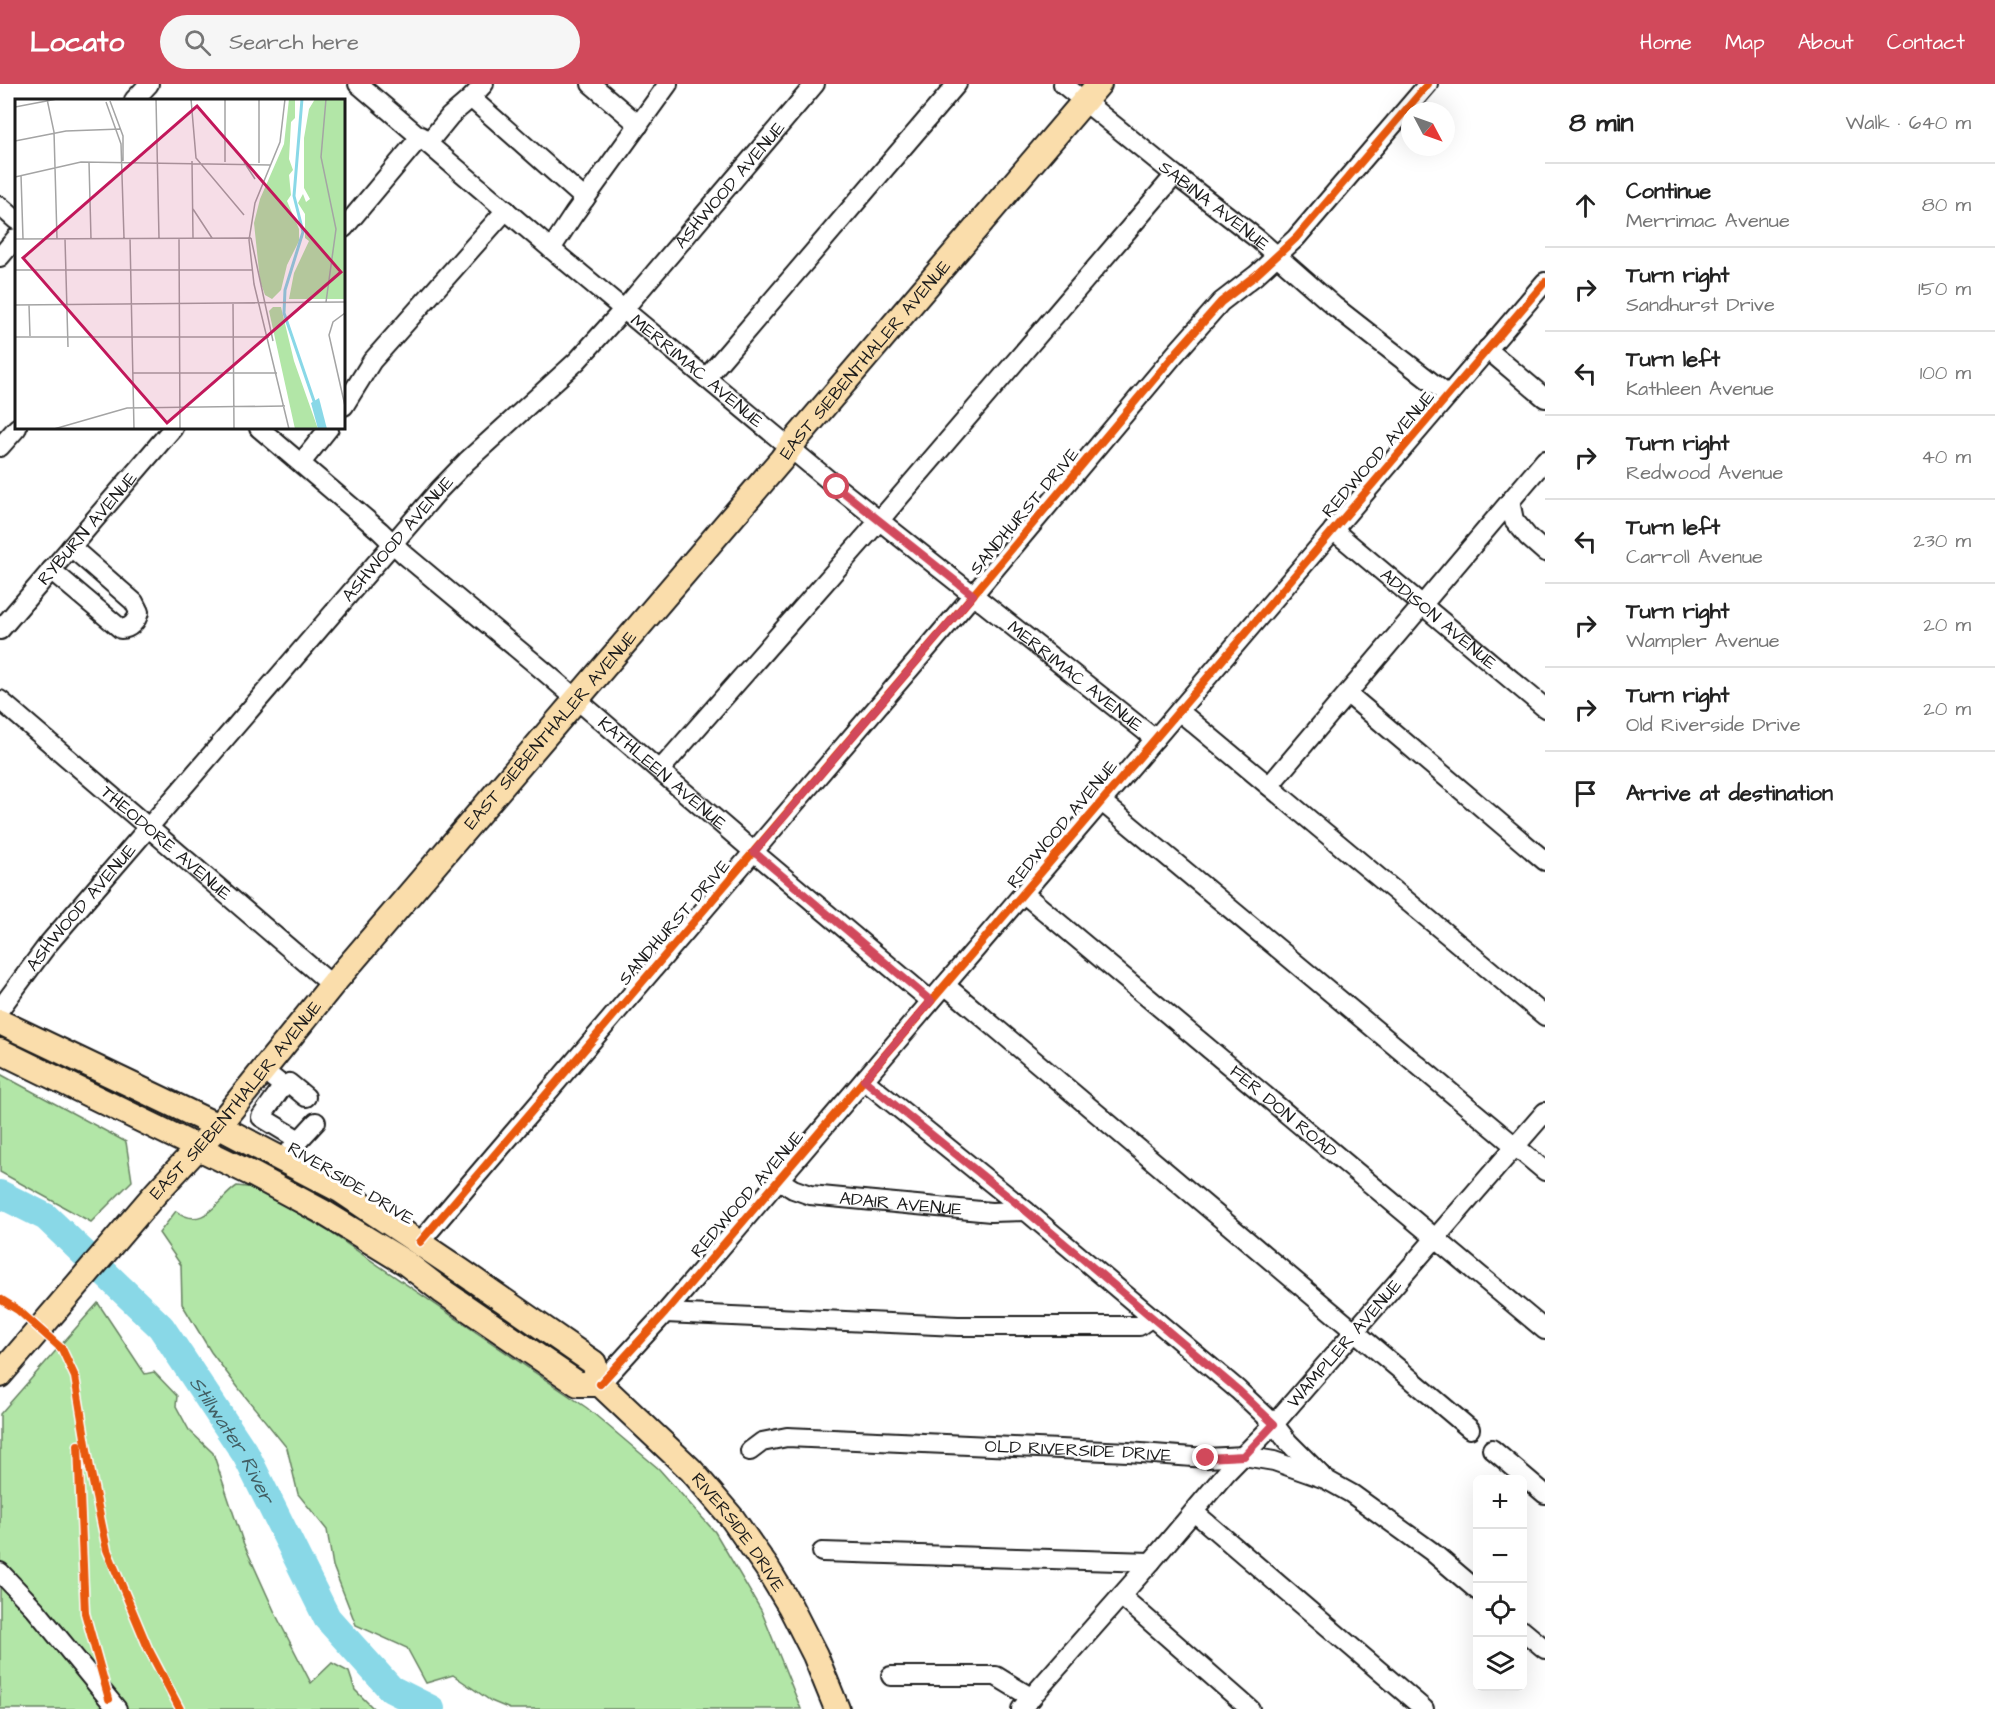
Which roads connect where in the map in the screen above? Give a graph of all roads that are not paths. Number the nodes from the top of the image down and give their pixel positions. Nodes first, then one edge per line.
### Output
1 (148, 84) edge
2 (358, 84) edge
3 (484, 84) edge
4 (591, 84) edge
5 (668, 84) edge
6 (815, 84) edge
7 (957, 84) edge
8 (1063, 84) edge
9 (1428, 84) edge
10 (1091, 92) edge
11 (471, 98) junction
12 (135, 99) edge
13 (639, 125) junction
14 (425, 140) junction
15 (1175, 175) junction
16 (585, 199) junction
17 (0, 206) edge
18 (506, 210) junction
19 (15, 219) edge
20 (345, 227) edge
21 (15, 239) edge
22 (551, 249) junction
23 (0, 257) edge
24 (1277, 257) junction
25 (1545, 282) edge
26 (624, 309) junction
27 (1487, 350) junction
28 (706, 378) junction
29 (1448, 395) junction
30 (1545, 398) edge
31 (345, 404) edge
32 (16, 429) edge
33 (172, 429) edge
34 (261, 429) edge
35 (328, 429) edge
36 (0, 447) edge
37 (790, 448) junction
38 (1545, 460) edge
39 (302, 463) junction
40 (1510, 501) junction
41 (879, 521) junction
42 (1333, 530) junction
43 (393, 543) junction
44 (71, 547) junction
45 (1545, 552) edge
46 (51, 570) junction
47 (973, 595) junction
48 (1422, 606) junction
49 (0, 630) edge
50 (1348, 694) junction
51 (576, 699) junction
52 (0, 700) edge
53 (1545, 708) edge
54 (1179, 711) junction
55 (1155, 739) junction
56 (660, 770) junction
57 (1269, 786) junction
58 (1101, 801) junction
59 (149, 827) junction
60 (754, 852) junction
61 (1545, 861) edge
62 (1023, 893) junction
63 (332, 984) junction
64 (945, 985) junction
65 (931, 1001) junction
66 (0, 1009) edge
67 (1545, 1016) edge
68 (0, 1022) edge
69 (0, 1051) edge
70 (263, 1070) junction
71 (864, 1080) junction
72 (283, 1086) junction
73 (306, 1097) dead end
74 (1545, 1112) edge
75 (316, 1122) dead end
76 (218, 1126) junction
77 (299, 1140) junction
78 (1515, 1146) junction
79 (199, 1148) junction
80 (282, 1159) junction
81 (1545, 1171) edge
82 (779, 1180) junction
83 (1026, 1211) junction
84 (1434, 1238) junction
85 (420, 1242) junction
86 (665, 1313) junction
87 (1152, 1317) junction
88 (1545, 1330) edge
89 (1354, 1331) junction
90 (0, 1375) edge
91 (600, 1384) junction
92 (1274, 1424) junction
93 (1470, 1429) dead end
94 (1492, 1449) dead end
95 (750, 1451) dead end
96 (1244, 1456) junction
97 (1325, 1479) junction
98 (1545, 1494) edge
99 (1194, 1512) junction
100 (822, 1552) dead end
101 (1151, 1562) junction
102 (0, 1572) edge
103 (1473, 1587) edge
104 (1121, 1596) junction
105 (1527, 1634) edge
106 (1545, 1649) edge
107 (891, 1676) dead end
108 (1027, 1703) edge
109 (117, 1709) edge
110 (837, 1709) edge
111 (1250, 1709) edge
112 (1424, 1709) edge

1 - 12 street
2 - 14 street, MERRIMAC AVENUE
3 - 11 street
4 - 13 street
5 - 13 street
6 - 26 street, ASHWOOD AVENUE
7 - 28 street
8 - 10 street, SABINA AVENUE
9 - 24 street, SANDHURST DRIVE
10 - 15 street, SABINA AVENUE
10 - 37 main road, EAST SIEBENTHALER AVENUE
11 - 14 street
11 - 16 street
13 - 16 street
14 - 18 street, MERRIMAC AVENUE
14 - 20 street
15 - 24 street, SABINA AVENUE
15 - 41 street
16 - 22 street
17 - 19 street
18 - 22 street, MERRIMAC AVENUE
18 - 31 street
21 - 23 street
22 - 26 street, MERRIMAC AVENUE
24 - 29 street, SABINA AVENUE
24 - 47 street, SANDHURST DRIVE
25 - 27 street, REDWOOD AVENUE
26 - 28 street, MERRIMAC AVENUE
26 - 43 street, ASHWOOD AVENUE
27 - 29 street, REDWOOD AVENUE
27 - 30 street
28 - 37 street, MERRIMAC AVENUE
29 - 42 street, REDWOOD AVENUE
32 - 36 street
33 - 44 street, RYBURN AVENUE
34 - 39 street, KATHLEEN AVENUE
35 - 39 street
37 - 41 street, MERRIMAC AVENUE
37 - 51 main road, EAST SIEBENTHALER AVENUE
38 - 40 street
39 - 43 street, KATHLEEN AVENUE
40 - 45 street
40 - 48 street
41 - 47 street, MERRIMAC AVENUE
41 - 56 street
42 - 48 street, ADDISON AVENUE
42 - 54 street, REDWOOD AVENUE
43 - 51 street, KATHLEEN AVENUE
43 - 59 street, ASHWOOD AVENUE
44 - 46 street, RYBURN AVENUE
44 - 46 street
46 - 49 street, RYBURN AVENUE
47 - 55 street, MERRIMAC AVENUE
47 - 60 street, SANDHURST DRIVE
48 - 50 street
48 - 53 street, ADDISON AVENUE
50 - 57 street
50 - 61 street
51 - 56 street, KATHLEEN AVENUE
51 - 63 main road, EAST SIEBENTHALER AVENUE
52 - 59 street, THEODORE AVENUE
54 - 55 street, REDWOOD AVENUE
54 - 57 street
55 - 58 street, REDWOOD AVENUE
56 - 60 street, KATHLEEN AVENUE
57 - 67 street
58 - 62 street, REDWOOD AVENUE
58 - 78 street
59 - 63 street, THEODORE AVENUE
59 - 66 street, ASHWOOD AVENUE
60 - 65 street, KATHLEEN AVENUE
60 - 85 street, SANDHURST DRIVE
62 - 64 street, REDWOOD AVENUE
62 - 84 street, FER DON ROAD
63 - 70 main road, EAST SIEBENTHALER AVENUE
64 - 65 street, REDWOOD AVENUE
64 - 89 street
65 - 71 street, REDWOOD AVENUE
68 - 76 main road, RIVERSIDE DRIVE
69 - 79 main road
70 - 72 street
70 - 76 main road, EAST SIEBENTHALER AVENUE
71 - 82 street, REDWOOD AVENUE
71 - 83 street
72 - 73 street
72 - 77 street
74 - 78 street, WAMPLER AVENUE
75 - 77 street
76 - 79 main road, EAST SIEBENTHALER AVENUE
76 - 80 main road, RIVERSIDE DRIVE
77 - 80 street
78 - 81 street
78 - 84 street, WAMPLER AVENUE
79 - 90 main road, EAST SIEBENTHALER AVENUE
79 - 91 main road
80 - 85 main road, RIVERSIDE DRIVE
82 - 83 street, ADAIR AVENUE
82 - 86 street, REDWOOD AVENUE
83 - 87 street
84 - 88 street, FER DON ROAD
84 - 89 street, WAMPLER AVENUE
85 - 91 main road, RIVERSIDE DRIVE
86 - 87 street
86 - 91 street, REDWOOD AVENUE
87 - 92 street
89 - 92 street, WAMPLER AVENUE
89 - 93 street
91 - 110 main road, RIVERSIDE DRIVE
92 - 96 street, WAMPLER AVENUE
92 - 97 street
94 - 98 street
95 - 96 street, OLD RIVERSIDE DRIVE
96 - 97 street, OLD RIVERSIDE DRIVE
96 - 99 street, WAMPLER AVENUE
97 - 103 street, OLD RIVERSIDE DRIVE
99 - 101 street, WAMPLER AVENUE
99 - 112 street
100 - 101 street
101 - 104 street, WAMPLER AVENUE
102 - 109 street
104 - 108 street, WAMPLER AVENUE
104 - 111 street
105 - 106 street
107 - 108 street

